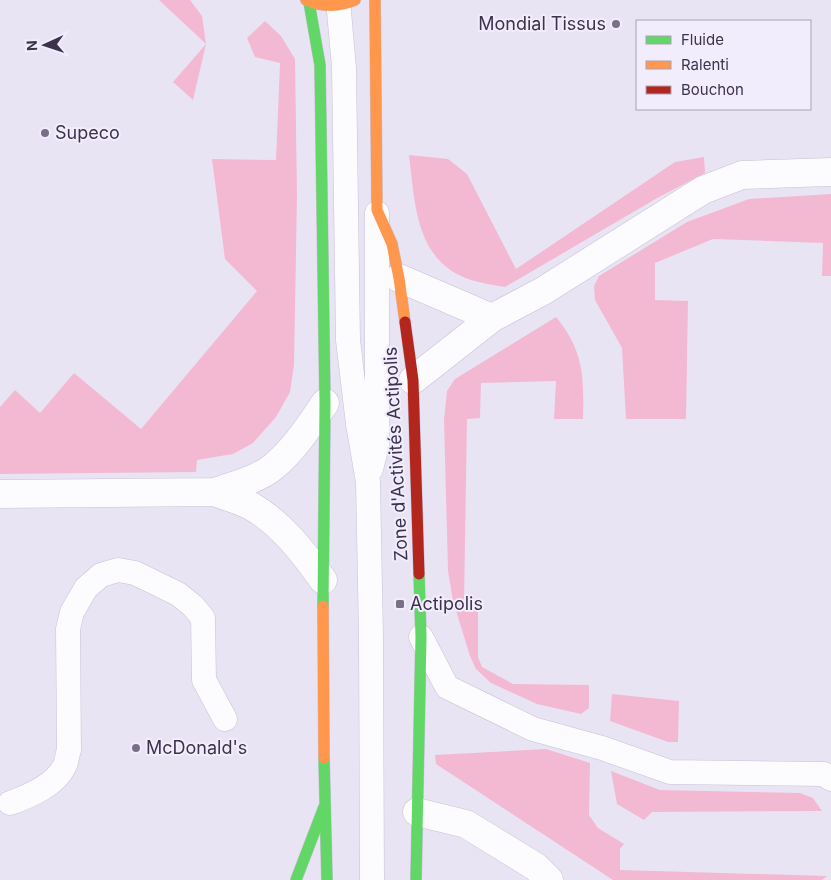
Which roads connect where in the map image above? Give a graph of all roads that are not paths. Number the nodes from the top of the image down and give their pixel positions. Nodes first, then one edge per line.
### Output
1 (375, 0) edge
2 (308, 1) edge
3 (344, 2) edge
4 (831, 172) edge
5 (378, 210) junction
6 (399, 278) junction
7 (492, 318) junction
8 (413, 380) junction
9 (325, 403) junction
10 (368, 482) junction
11 (215, 492) junction
12 (0, 494) edge
13 (323, 580) junction
14 (421, 636) junction
15 (225, 719) dead end
16 (831, 779) edge
17 (10, 803) dead end
18 (324, 807) junction
19 (417, 812) junction
20 (296, 880) edge
21 (327, 880) edge
22 (372, 880) edge
23 (416, 880) edge
24 (549, 880) edge

1 - 5 street, Zone d'Activités Actipolis
2 - 3 street
2 - 9 street
3 - 10 lane
4 - 7 street
5 - 6 street, Zone d'Activités Actipolis
5 - 10 lane
6 - 7 street
6 - 8 street, Zone d'Activités Actipolis
7 - 8 street
8 - 14 street, Zone d'Activités Actipolis
9 - 11 street
9 - 13 street
10 - 22 lane
11 - 12 street
11 - 13 street
13 - 18 street
14 - 16 lane
14 - 19 street, Zone d'Activités Actipolis
15 - 17 lane
18 - 20 street
18 - 21 street
19 - 23 street, Zone d'Activités Actipolis
19 - 24 street

